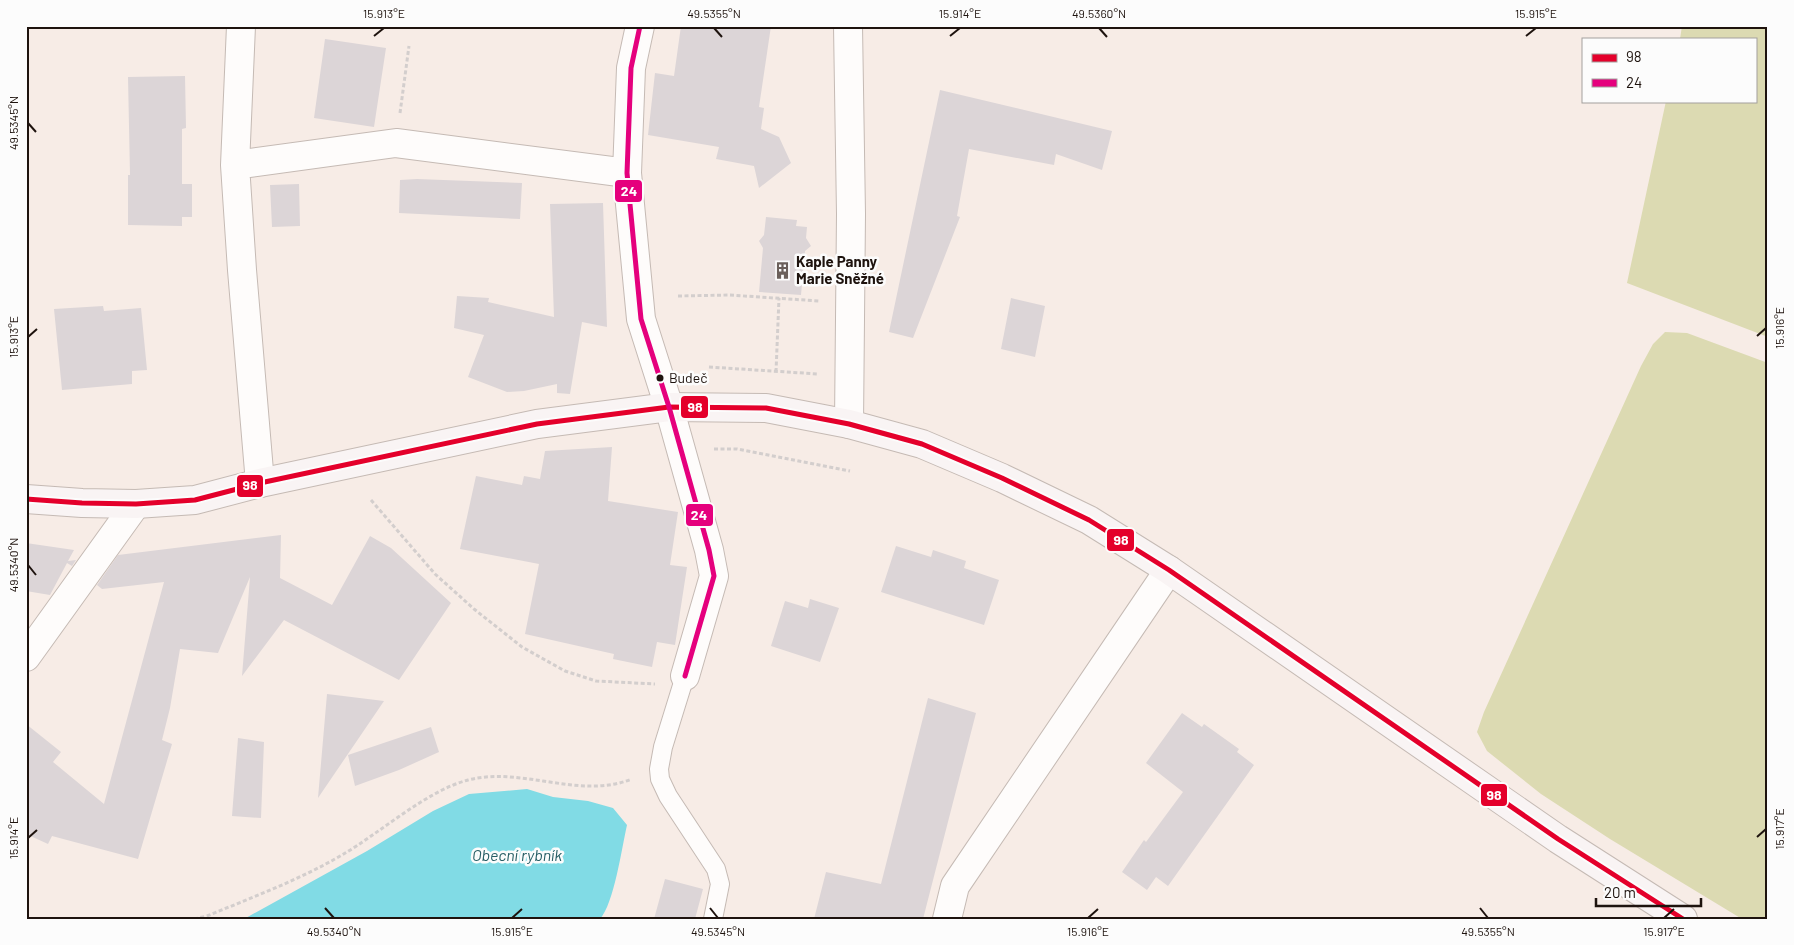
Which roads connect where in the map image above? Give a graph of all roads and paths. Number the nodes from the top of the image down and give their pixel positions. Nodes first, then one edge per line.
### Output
1 (240, 26) edge
2 (640, 26) edge
3 (848, 26) edge
4 (410, 46) dead end
5 (396, 143) junction
6 (235, 166) junction
7 (627, 173) junction
8 (678, 296) dead end
9 (779, 298) junction
10 (850, 303) junction
11 (850, 352) junction
12 (709, 367) dead end
13 (776, 372) junction
14 (669, 407) junction
15 (849, 424) junction
16 (681, 450) junction
17 (850, 471) dead end
18 (260, 483) junction
19 (26, 499) edge
20 (371, 500) dead end
21 (136, 504) junction
22 (1169, 570) junction
23 (26, 657) edge
24 (686, 676) junction
25 (659, 769) junction
26 (194, 919) edge
27 (713, 919) edge
28 (946, 919) edge
29 (1683, 919) edge

1 - 6 street
2 - 7 street
3 - 10 street
4 - 5 path
5 - 6 street
5 - 7 street
6 - 18 street
7 - 14 street
8 - 9 path
9 - 10 path
9 - 13 path
10 - 11 street
11 - 13 path
11 - 15 street
12 - 13 path
14 - 15 street
14 - 16 street
14 - 18 street
15 - 22 street
16 - 17 path
16 - 24 street
18 - 21 street
19 - 21 street
20 - 24 path
21 - 23 street
22 - 28 street
22 - 29 street
24 - 25 lane
25 - 26 path
25 - 27 lane

